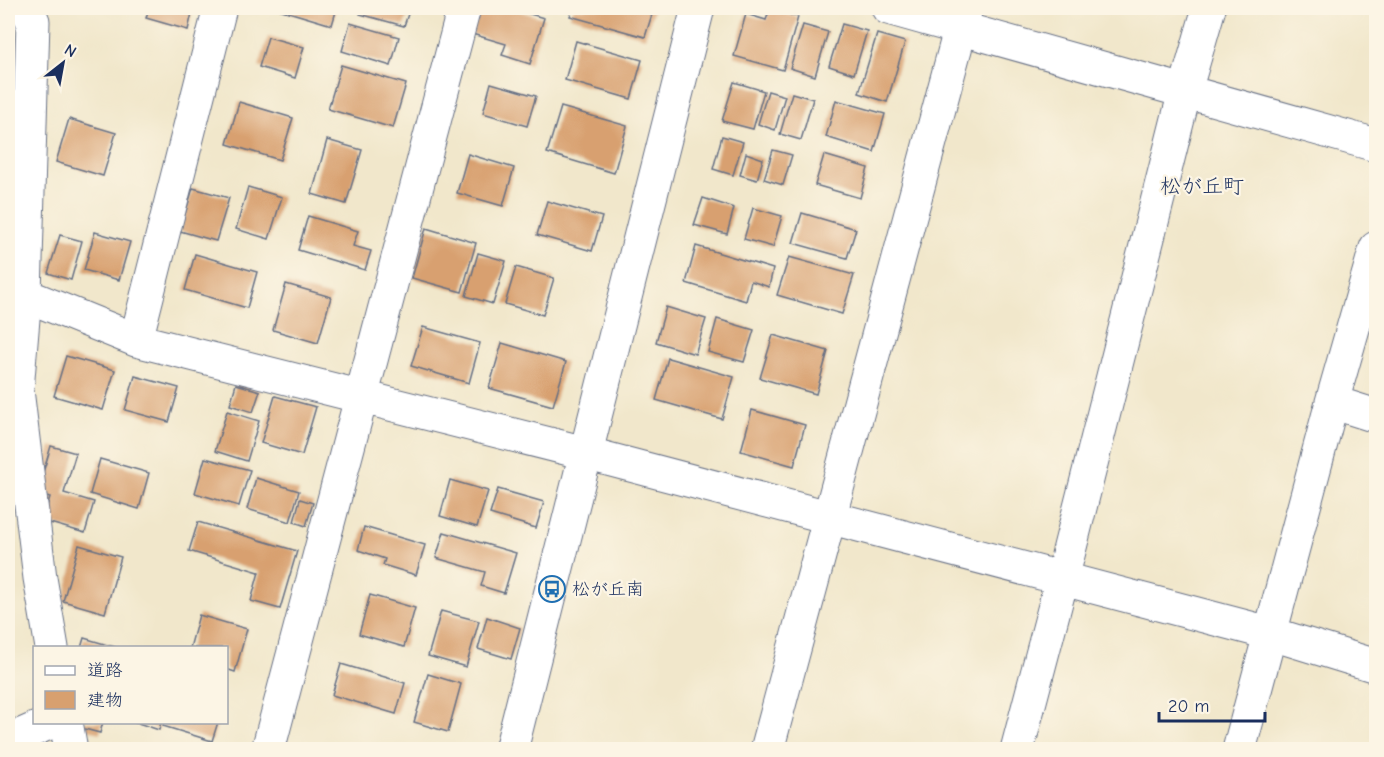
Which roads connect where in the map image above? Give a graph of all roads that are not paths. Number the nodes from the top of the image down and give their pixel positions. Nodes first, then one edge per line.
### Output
1 (26, 8) edge
2 (220, 8) edge
3 (464, 8) edge
4 (698, 8) edge
5 (888, 8) edge
6 (1209, 8) edge
7 (964, 17) edge
8 (1185, 91) junction
9 (1377, 145) edge
10 (1377, 248) edge
11 (25, 295) junction
12 (136, 340) junction
13 (12, 388) edge
14 (362, 395) junction
15 (1332, 402) junction
16 (1377, 416) edge
17 (585, 453) junction
18 (829, 518) junction
19 (1062, 579) junction
20 (1269, 633) junction
21 (52, 646) edge
22 (1377, 666) edge
23 (49, 724) edge
24 (66, 724) edge
25 (8, 741) edge
26 (71, 750) edge
27 (268, 750) edge
28 (511, 750) edge
29 (767, 750) edge
30 (1017, 750) edge
31 (1239, 750) edge

1 - 11 street
2 - 12 street
3 - 14 street
4 - 17 street
5 - 7 street
6 - 8 street
7 - 8 street
7 - 18 street
8 - 9 street
8 - 19 street
10 - 15 street
11 - 12 street
11 - 13 street
12 - 14 street
13 - 21 street
14 - 17 street
14 - 27 street
15 - 16 street
15 - 20 street
17 - 18 street
17 - 28 street
18 - 19 street
18 - 29 street
19 - 20 street
19 - 30 street
20 - 22 street
20 - 31 street
23 - 25 street
24 - 26 street

